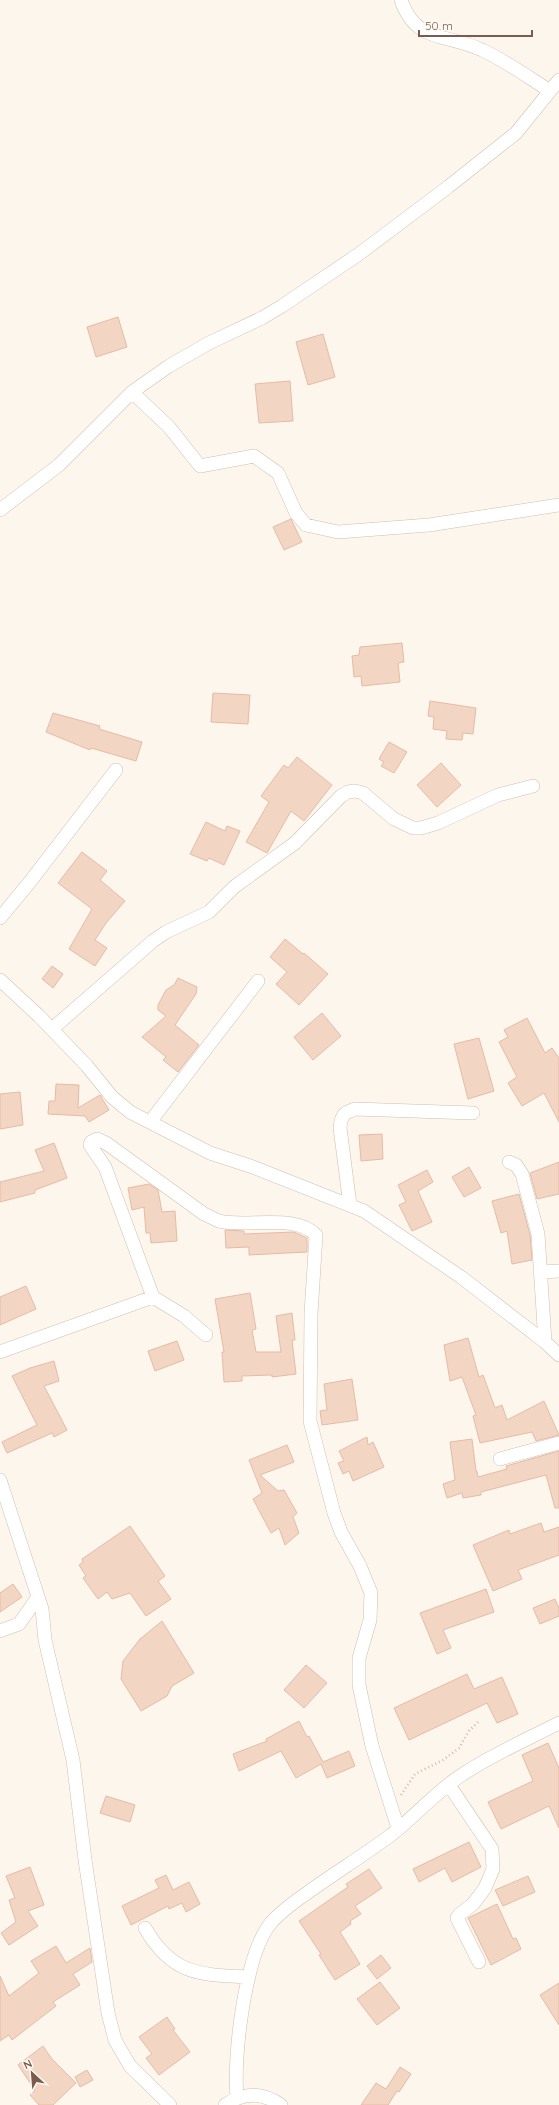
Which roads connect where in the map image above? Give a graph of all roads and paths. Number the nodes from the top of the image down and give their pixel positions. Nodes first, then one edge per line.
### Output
1 (401, 0) edge
2 (559, 80) edge
3 (550, 91) junction
4 (132, 392) junction
5 (559, 505) edge
6 (0, 510) edge
7 (116, 770) dead end
8 (533, 786) dead end
9 (0, 918) edge
10 (0, 980) edge
11 (258, 981) dead end
12 (52, 1029) junction
13 (473, 1113) dead end
14 (150, 1122) junction
15 (509, 1162) dead end
16 (350, 1205) junction
17 (559, 1271) edge
18 (541, 1272) junction
19 (153, 1297) junction
20 (206, 1335) dead end
21 (545, 1342) junction
22 (0, 1352) edge
23 (559, 1355) edge
24 (559, 1443) edge
25 (500, 1459) dead end
26 (0, 1480) edge
27 (38, 1597) junction
28 (0, 1631) edge
29 (479, 1721) dead end
30 (559, 1724) edge
31 (449, 1785) junction
32 (391, 1805) junction
33 (398, 1828) junction
34 (145, 1928) dead end
35 (479, 1962) dead end
36 (249, 1977) junction
37 (237, 2097) junction
38 (170, 2105) edge
39 (225, 2105) edge
40 (281, 2105) edge

1 - 3 street
2 - 3 street
3 - 4 street
4 - 5 street
4 - 6 street
7 - 9 street
8 - 12 street
10 - 12 street
11 - 14 street
12 - 14 street
13 - 16 street
14 - 16 street
15 - 18 street
16 - 21 street
17 - 18 street
18 - 21 street
19 - 20 street
19 - 22 street
19 - 32 street
21 - 23 street
24 - 25 street
26 - 27 street
27 - 28 street
27 - 38 street
29 - 32 path
30 - 31 street
31 - 33 street
31 - 35 street
32 - 33 street
33 - 36 street
34 - 36 street
36 - 37 street
37 - 39 street
37 - 40 street

